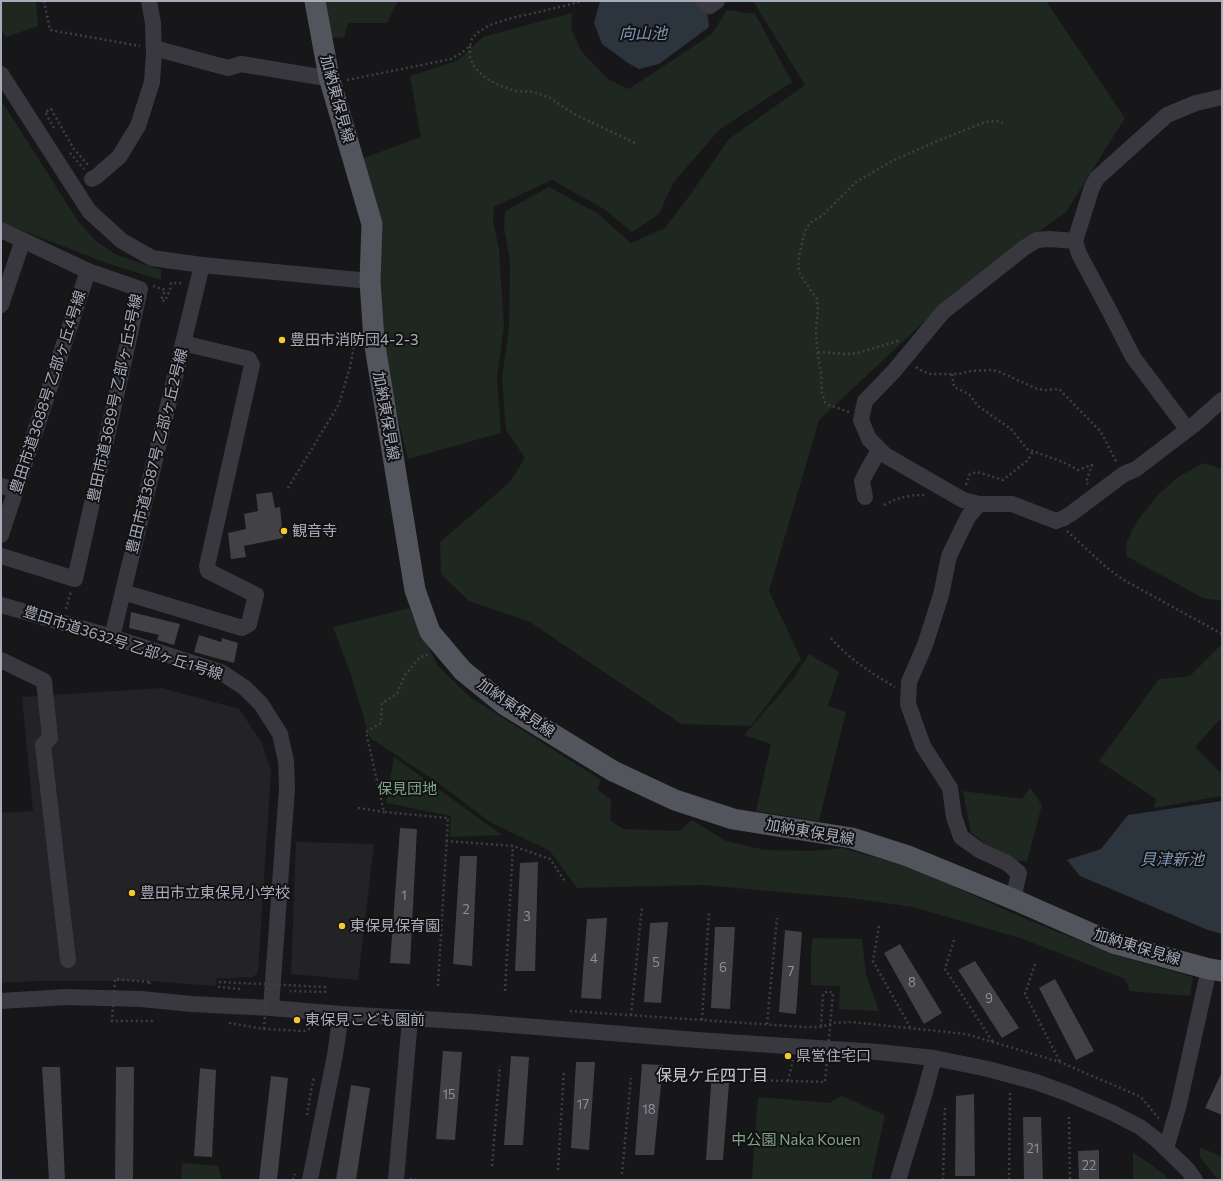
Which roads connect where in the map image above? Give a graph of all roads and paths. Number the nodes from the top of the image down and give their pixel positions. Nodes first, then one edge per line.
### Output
1 (44, 1) edge
2 (149, 1) edge
3 (315, 1) edge
4 (582, 1) edge
5 (703, 1) edge
6 (717, 1) edge
7 (470, 46) junction
8 (154, 48) junction
9 (1, 74) edge
10 (330, 79) junction
11 (1222, 97) edge
12 (1003, 123) dead end
13 (56, 131) dead end
14 (635, 143) dead end
15 (67, 149) dead end
16 (95, 178) junction
17 (1, 230) edge
18 (23, 240) junction
19 (1075, 241) junction
20 (202, 265) junction
21 (88, 271) junction
22 (370, 281) junction
23 (188, 282) dead end
24 (152, 286) dead end
25 (1, 305) edge
26 (357, 334) dead end
27 (925, 334) junction
28 (183, 343) junction
29 (818, 352) junction
30 (904, 359) junction
31 (952, 374) junction
32 (1222, 400) edge
33 (862, 413) junction
34 (1187, 429) junction
35 (879, 450) junction
36 (1033, 451) junction
37 (1124, 474) junction
38 (1, 486) edge
39 (288, 488) dead end
40 (16, 490) junction
41 (1098, 493) junction
42 (956, 496) junction
43 (865, 497) dead end
44 (979, 504) junction
45 (884, 505) dead end
46 (1056, 521) junction
47 (1, 535) edge
48 (1, 556) edge
49 (75, 579) junction
50 (123, 592) junction
51 (1, 605) edge
52 (65, 615) dead end
53 (1222, 634) edge
54 (112, 637) junction
55 (831, 638) dead end
56 (430, 655) dead end
57 (1, 660) edge
58 (908, 692) junction
59 (358, 808) dead end
60 (384, 812) junction
61 (446, 841) junction
62 (513, 846) junction
63 (566, 882) dead end
64 (1013, 899) junction
65 (642, 907) dead end
66 (710, 913) dead end
67 (777, 918) dead end
68 (879, 926) dead end
69 (954, 940) dead end
70 (68, 960) dead end
71 (1035, 964) dead end
72 (1215, 970) edge
73 (267, 984) junction
74 (150, 986) dead end
75 (438, 986) dead end
76 (240, 990) dead end
77 (290, 991) dead end
78 (505, 991) dead end
79 (1, 1000) edge
80 (271, 1008) junction
81 (341, 1014) junction
82 (632, 1015) dead end
83 (410, 1019) junction
84 (702, 1020) dead end
85 (154, 1021) dead end
86 (229, 1023) dead end
87 (767, 1024) dead end
88 (316, 1026) dead end
89 (821, 1027) dead end
90 (910, 1027) dead end
91 (264, 1029) junction
92 (993, 1042) dead end
93 (794, 1058) dead end
94 (934, 1058) junction
95 (1060, 1062) dead end
96 (500, 1066) dead end
97 (564, 1070) dead end
98 (631, 1078) dead end
99 (750, 1080) dead end
100 (788, 1081) junction
101 (1010, 1093) dead end
102 (945, 1107) dead end
103 (1069, 1117) dead end
104 (1166, 1148) junction
105 (492, 1166) dead end
106 (558, 1170) dead end
107 (622, 1174) dead end
108 (401, 1179) edge
109 (310, 1180) edge
110 (419, 1180) edge
111 (898, 1180) edge
112 (943, 1180) edge
113 (1009, 1180) edge
114 (1070, 1180) edge
115 (1195, 1180) edge

1 - 8 path
2 - 8 street
3 - 10 main road, 加納東保見線
4 - 7 path
5 - 6 street
7 - 10 path
7 - 14 path
8 - 10 street
8 - 16 street
9 - 20 street
10 - 22 main road, 加納東保見線
11 - 19 street
12 - 29 path
13 - 16 path
15 - 16 path
17 - 18 street, 豊田市道3689号 乙部ヶ丘5号線
18 - 21 street, 豊田市道3689号 乙部ヶ丘5号線
18 - 25 street
19 - 27 street
19 - 34 street
20 - 22 street
20 - 28 street, 豊田市道3687号 乙部ヶ丘2号線
21 - 40 street, 豊田市道3688号 乙部ヶ丘4号線
21 - 49 street, 豊田市道3689号 乙部ヶ丘5号線
22 - 64 main road, 加納東保見線
23 - 24 path
26 - 39 path
27 - 29 path
27 - 30 street
28 - 50 street, 豊田市道3687号 乙部ヶ丘2号線
28 - 50 street
29 - 33 path
30 - 31 path
30 - 33 street
31 - 36 path
31 - 37 path
32 - 34 street
33 - 35 street
34 - 37 street
35 - 42 street
35 - 43 street
36 - 41 path
36 - 42 path
37 - 41 street
38 - 40 street
40 - 47 street, 豊田市道3688号 乙部ヶ丘4号線
41 - 46 street
42 - 44 street
42 - 45 path
44 - 46 street
44 - 58 street
46 - 53 path
48 - 49 street
49 - 52 path
50 - 54 street, 豊田市道3687号 乙部ヶ丘2号線
51 - 54 street, 豊田市道3632号 乙部ヶ丘1号線
54 - 80 street, 豊田市道3632号 乙部ヶ丘1号線
55 - 58 path
56 - 60 path
57 - 70 street
58 - 64 street
59 - 60 path
60 - 61 path
61 - 62 path
61 - 75 path
62 - 63 path
62 - 78 path
64 - 72 main road, 加納東保見線
65 - 82 path
66 - 84 path
67 - 87 path
68 - 90 path
69 - 92 path
71 - 95 path
72 - 104 street
73 - 76 path, bridge
73 - 77 path, bridge
73 - 91 path, bridge
74 - 85 path, bridge
79 - 80 street
80 - 81 street
81 - 83 street
81 - 109 street
83 - 94 street
83 - 108 street
86 - 91 path
88 - 91 path
89 - 100 path, bridge
93 - 100 path
94 - 104 street
94 - 111 street
96 - 105 path
97 - 106 path
98 - 107 path
99 - 100 path, bridge
101 - 113 path
102 - 112 path
103 - 114 path
104 - 115 street
108 - 110 path

